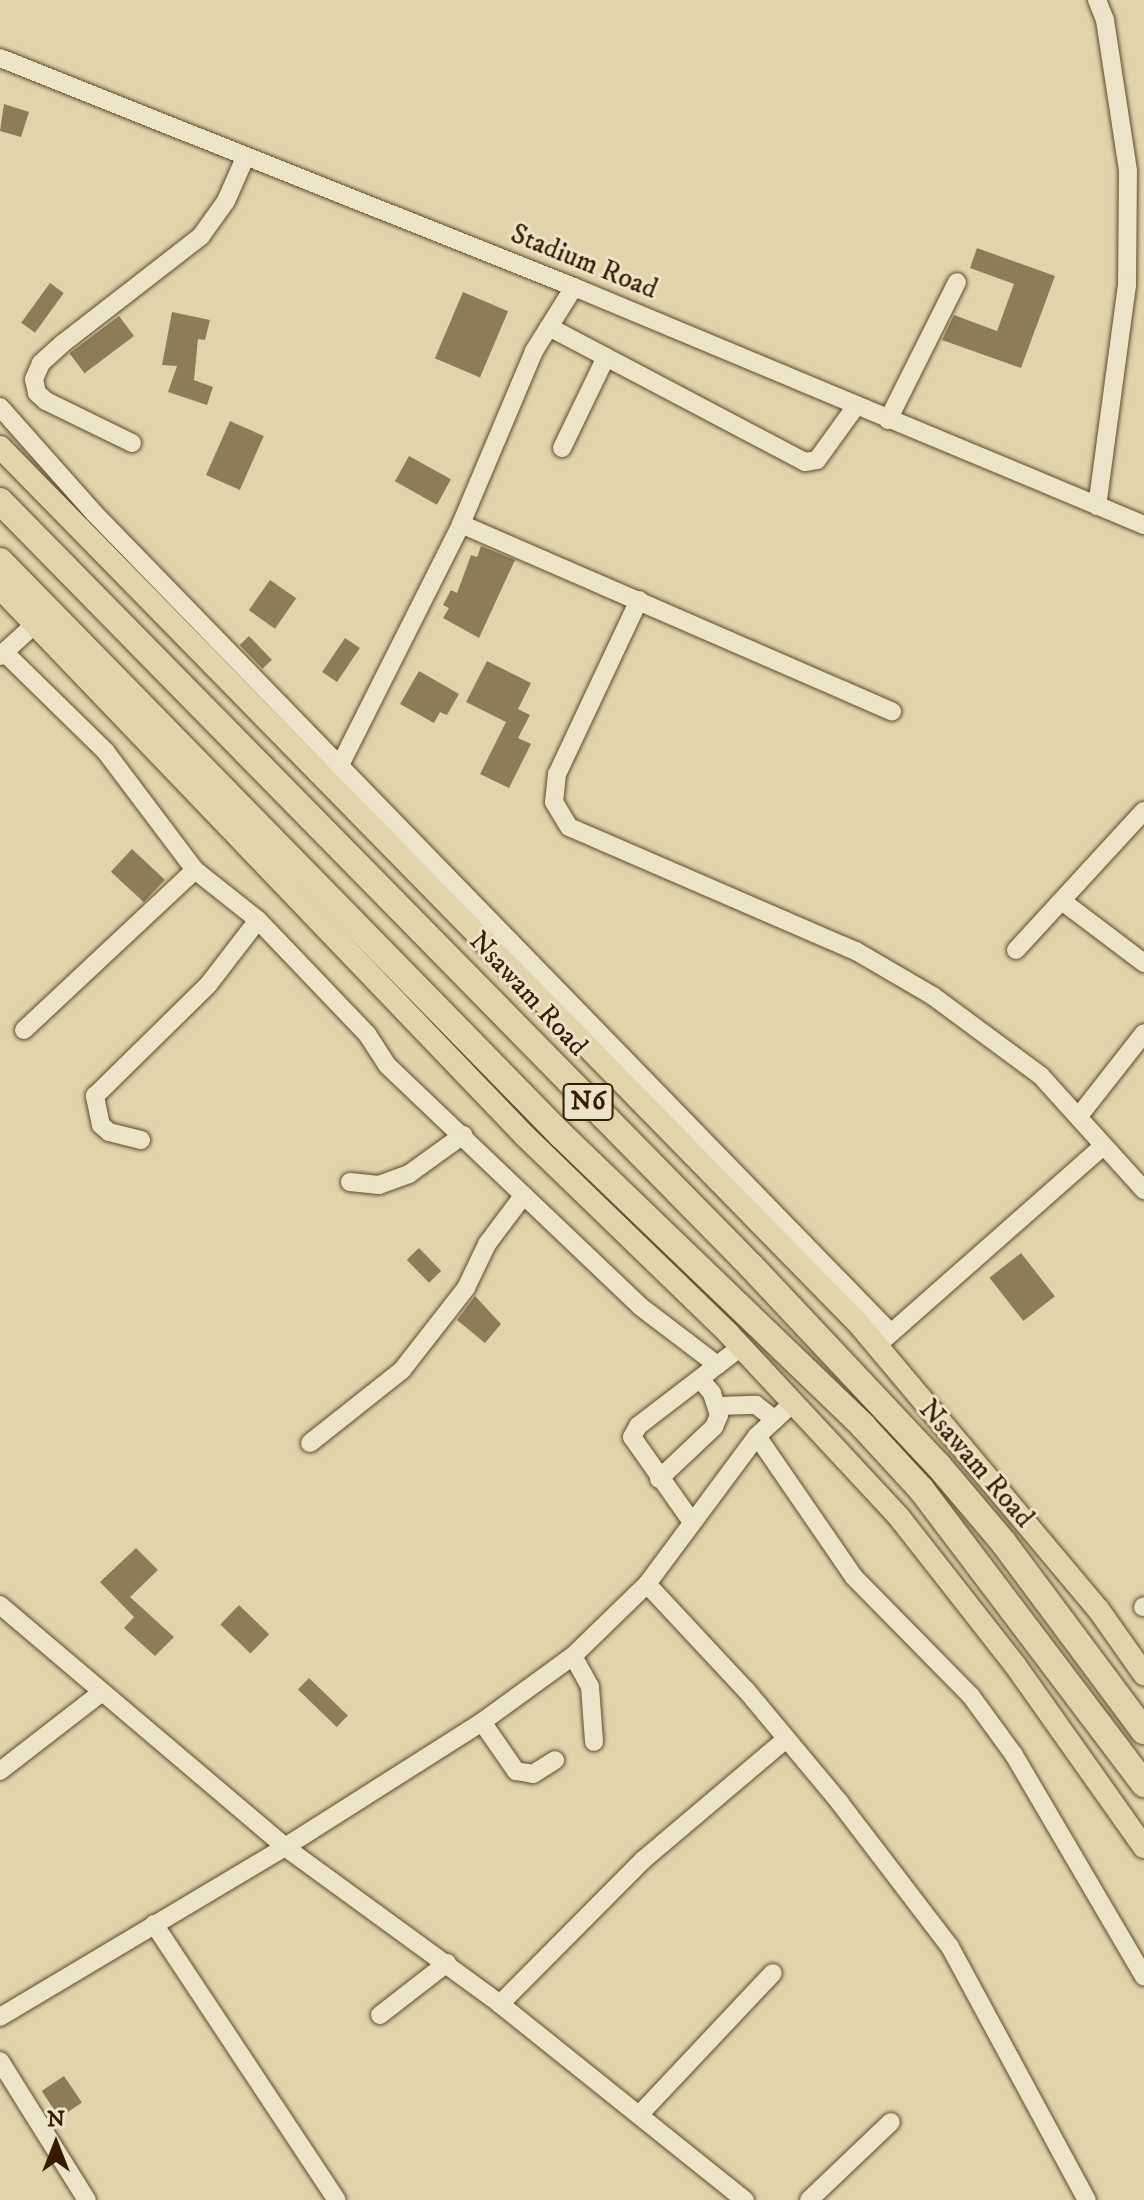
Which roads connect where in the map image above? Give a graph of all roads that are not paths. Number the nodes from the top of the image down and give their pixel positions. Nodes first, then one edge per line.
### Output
1 (1097, 0) edge
2 (1113, 0) edge
3 (1105, 20) junction
4 (0, 58) edge
5 (245, 158) junction
6 (957, 282) dead end
7 (574, 287) junction
8 (549, 327) junction
9 (606, 357) junction
10 (856, 406) junction
11 (0, 407) edge
12 (888, 420) junction
13 (132, 443) dead end
14 (0, 447) edge
15 (562, 448) dead end
16 (0, 501) edge
17 (1097, 506) junction
18 (461, 524) junction
19 (1144, 525) edge
20 (0, 561) edge
21 (1, 592) edge
22 (639, 600) junction
23 (35, 624) junction
24 (2, 654) edge
25 (892, 711) dead end
26 (340, 766) junction
27 (329, 786) junction
28 (1144, 811) edge
29 (195, 870) junction
30 (1062, 901) junction
31 (258, 920) junction
32 (1016, 950) dead end
33 (1144, 963) edge
34 (24, 1030) dead end
35 (1144, 1033) edge
36 (1079, 1116) junction
37 (463, 1135) junction
38 (141, 1140) dead end
39 (1102, 1147) junction
40 (350, 1182) dead end
41 (1144, 1190) edge
42 (523, 1196) junction
43 (884, 1339) junction
44 (741, 1347) junction
45 (717, 1365) junction
46 (700, 1379) junction
47 (793, 1403) junction
48 (719, 1406) junction
49 (775, 1420) junction
50 (757, 1436) junction
51 (310, 1443) dead end
52 (659, 1479) junction
53 (692, 1522) junction
54 (647, 1584) junction
55 (0, 1605) edge
56 (573, 1656) junction
57 (1144, 1674) edge
58 (101, 1693) junction
59 (482, 1722) junction
60 (1144, 1731) edge
61 (786, 1739) junction
62 (594, 1742) dead end
63 (555, 1760) dead end
64 (0, 1771) edge
65 (1144, 1784) edge
66 (285, 1847) junction
67 (1144, 1847) edge
68 (154, 1924) junction
69 (447, 1963) junction
70 (773, 1973) dead end
71 (1144, 1977) edge
72 (500, 2004) junction
73 (380, 2015) dead end
74 (0, 2017) edge
75 (0, 2061) edge
76 (639, 2115) junction
77 (891, 2122) dead end
78 (1084, 2198) edge
79 (87, 2200) edge
80 (337, 2200) edge
81 (745, 2200) edge
82 (809, 2200) edge

1 - 3 street
2 - 3 street
3 - 17 street
4 - 5 street, Stadium Road
5 - 7 street, Stadium Road
5 - 13 street
6 - 12 street
7 - 8 street
7 - 10 street, Stadium Road
8 - 9 street
8 - 18 street
9 - 10 street
9 - 15 street
10 - 12 street, Stadium Road
11 - 26 street
12 - 17 street, Stadium Road
14 - 27 main road
16 - 60 highway, Nsawam Road / N6
17 - 19 street, Stadium Road
18 - 22 street
18 - 26 street
20 - 65 highway, Nsawam Road / N6
21 - 23 main road
22 - 25 street
22 - 36 street
23 - 24 street
23 - 44 main road
24 - 29 street
26 - 27 street
26 - 43 street
27 - 43 main road
28 - 30 street
29 - 31 street
29 - 34 street
30 - 32 street
30 - 33 street
31 - 37 street
31 - 38 street
35 - 36 street
36 - 39 street
37 - 40 street
37 - 42 street
39 - 41 street
39 - 43 street
42 - 45 street
42 - 51 street
43 - 57 main road
44 - 45 street
44 - 47 main road
45 - 46 street
46 - 48 street
46 - 52 street
47 - 49 street
47 - 67 main road
48 - 49 street
48 - 52 street
49 - 50 street
50 - 53 street
50 - 71 street
52 - 53 street
53 - 54 street
54 - 56 street
54 - 61 street
55 - 58 street
56 - 59 street
56 - 62 street
58 - 64 street
58 - 66 street
59 - 63 street
59 - 66 street
61 - 72 street
61 - 78 street
66 - 68 street
66 - 69 street
68 - 74 street
68 - 80 street
69 - 72 street
69 - 73 street
70 - 76 street
72 - 76 street
75 - 79 street
76 - 81 street
77 - 82 street

